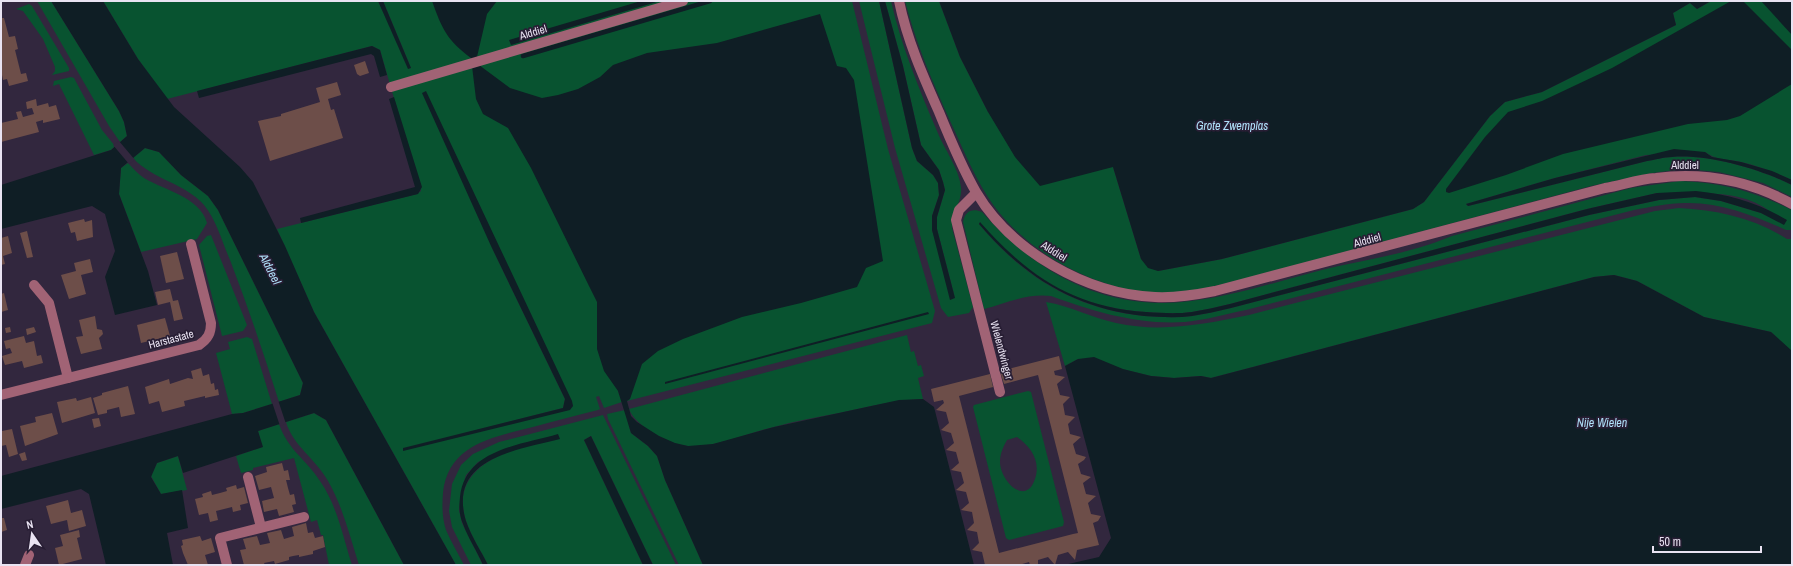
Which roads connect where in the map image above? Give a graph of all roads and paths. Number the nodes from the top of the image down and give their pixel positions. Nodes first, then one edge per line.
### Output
1 (683, 1) edge
2 (898, 1) edge
3 (391, 87) dead end
4 (976, 193) junction
5 (1792, 204) edge
6 (191, 244) dead end
7 (34, 285) dead end
8 (68, 378) junction
9 (1000, 392) dead end
10 (1, 395) edge
11 (248, 477) dead end
12 (304, 517) dead end
13 (261, 528) junction
14 (29, 555) dead end
15 (25, 565) edge
16 (227, 565) edge

1 - 3 street, Alddiel
2 - 4 street, Alddiel
4 - 5 street, Alddiel
4 - 9 street, Wielendwinger
6 - 8 street, Harstastate
7 - 8 street
8 - 10 street, Harstastate
11 - 13 street
12 - 13 street
13 - 16 street
14 - 15 street

